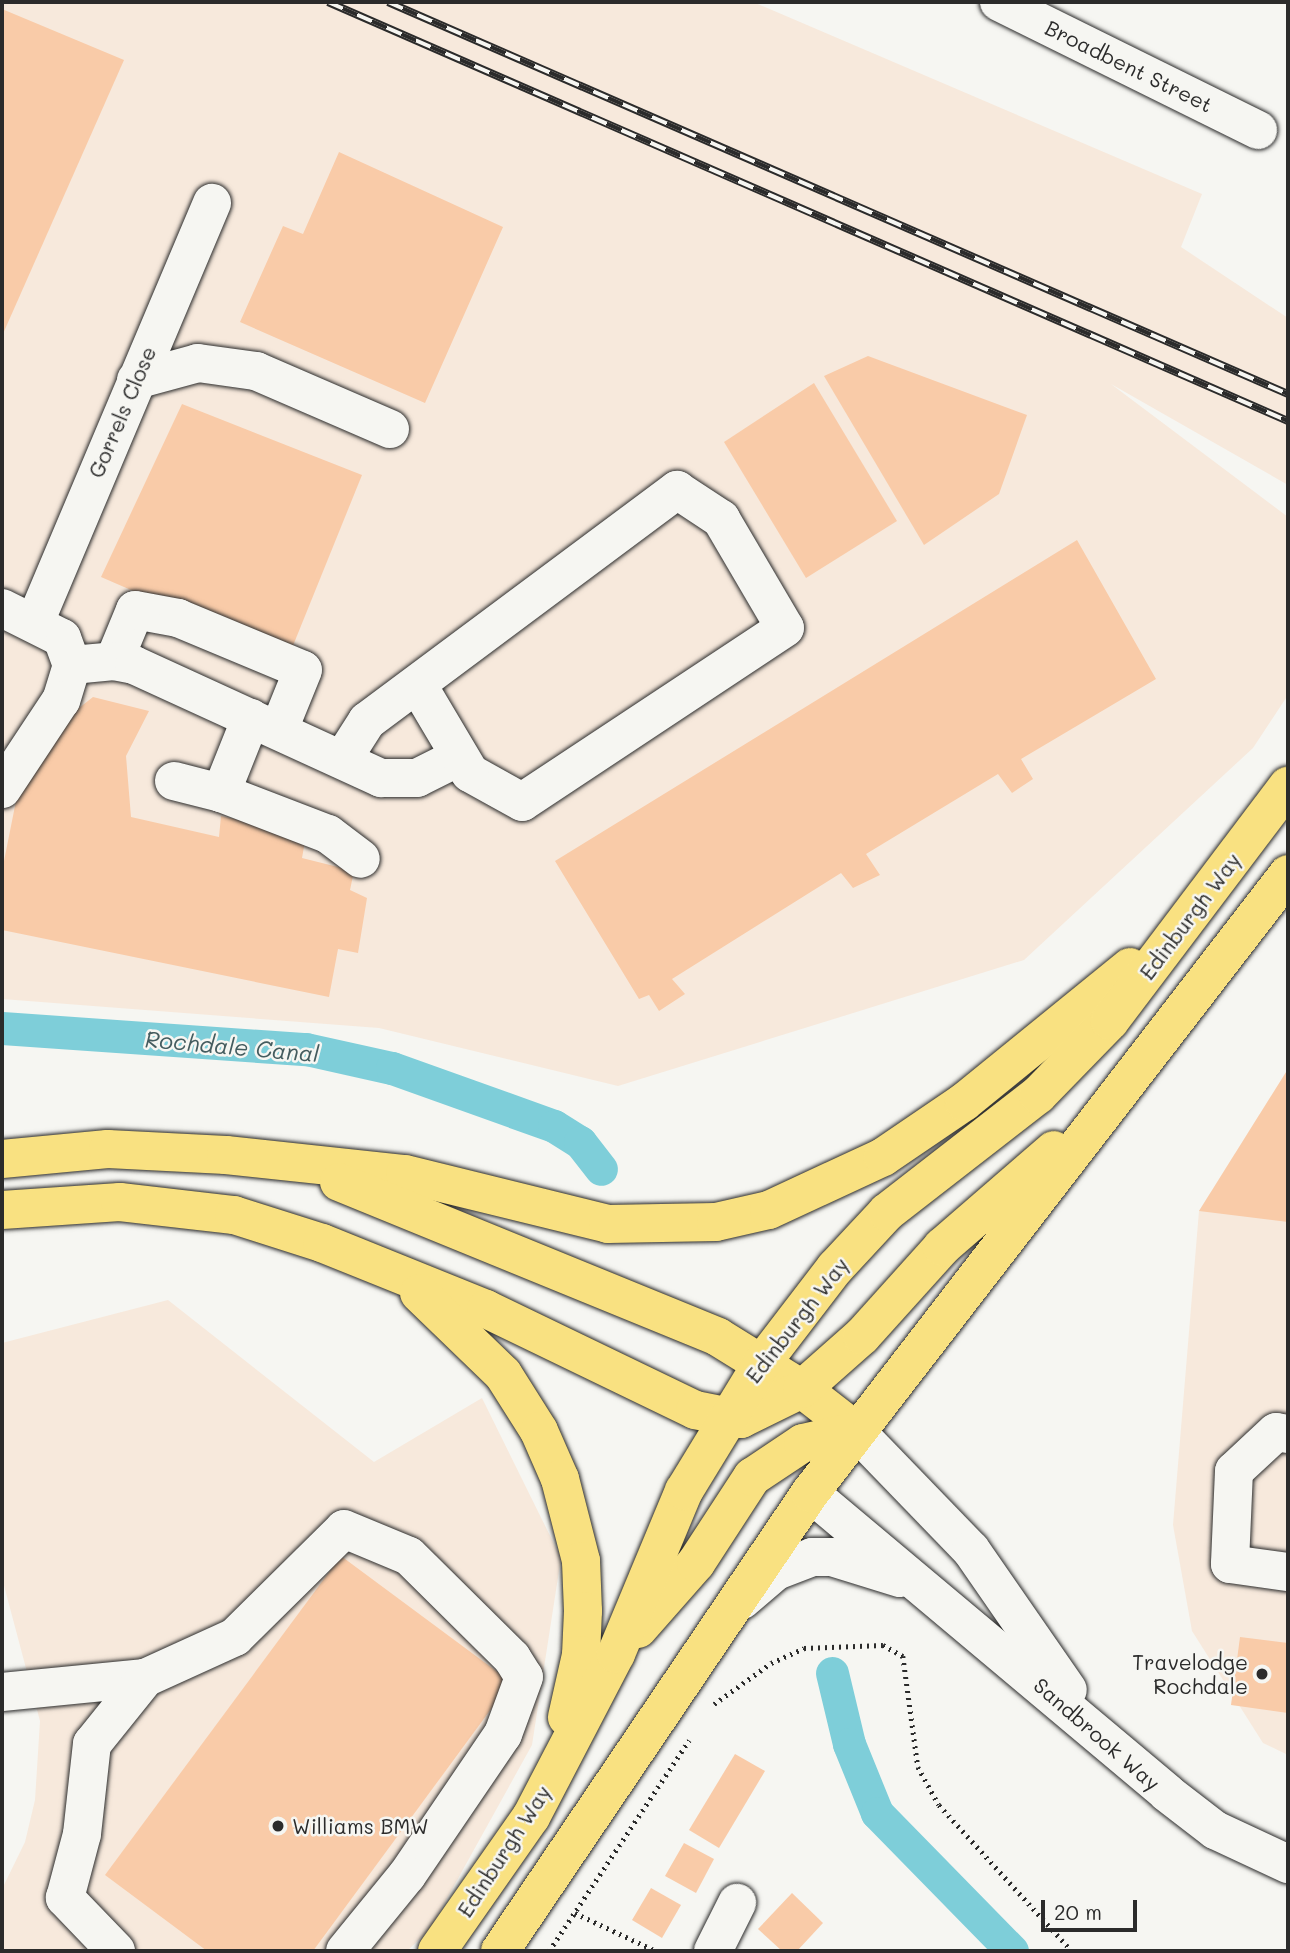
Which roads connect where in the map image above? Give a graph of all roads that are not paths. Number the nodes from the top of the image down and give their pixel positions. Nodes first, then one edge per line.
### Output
1 (999, 2) edge
2 (1258, 130) dead end
3 (212, 203) dead end
4 (135, 380) junction
5 (390, 429) dead end
6 (18, 615) edge
7 (114, 661) junction
8 (72, 665) junction
9 (419, 687) junction
10 (265, 724) junction
11 (344, 757) junction
12 (458, 757) junction
13 (174, 781) dead end
14 (1288, 786) edge
15 (2, 789) edge
16 (220, 793) junction
17 (361, 859) dead end
18 (1288, 874) edge
19 (1198, 908) junction
20 (1120, 1092) junction
21 (8, 1158) edge
22 (285, 1162) junction
23 (12, 1209) edge
24 (396, 1274) junction
25 (762, 1363) junction
26 (802, 1389) junction
27 (723, 1418) junction
28 (856, 1431) junction
29 (1288, 1434) edge
30 (772, 1461) junction
31 (810, 1493) junction
32 (1288, 1572) edge
33 (919, 1584) junction
34 (729, 1610) junction
35 (616, 1654) junction
36 (145, 1678) junction
37 (2, 1692) edge
38 (1093, 1727) junction
39 (531, 1817) junction
40 (1288, 1864) edge
41 (737, 1903) dead end
42 (116, 1951) edge
43 (345, 1951) edge
44 (438, 1951) edge
45 (500, 1951) edge
46 (713, 1951) edge

1 - 2 street, Broadbent Street
3 - 4 street, Gorrels Close
4 - 5 street
4 - 6 street, Gorrels Close
6 - 8 street
7 - 8 street
7 - 10 street
7 - 10 street
8 - 15 street
9 - 11 street
9 - 12 street
9 - 12 street
10 - 11 street
10 - 16 street
11 - 12 street
13 - 16 street
14 - 19 highway, Edinburgh Way
16 - 17 street
18 - 20 highway
19 - 22 highway
19 - 25 highway, Edinburgh Way
20 - 26 highway
20 - 28 highway
21 - 22 highway
22 - 25 highway
23 - 24 highway
24 - 27 highway
24 - 39 highway
25 - 26 highway
25 - 27 highway, Edinburgh Way
26 - 27 highway
26 - 28 highway
27 - 30 highway
27 - 35 highway, Edinburgh Way
28 - 30 highway
28 - 31 highway
28 - 38 street
29 - 32 street
30 - 31 highway
30 - 35 highway
31 - 33 street, Sandbrook Way
31 - 34 highway
33 - 34 street, Sandbrook Way
33 - 38 street, Sandbrook Way
34 - 45 highway
35 - 39 highway, Edinburgh Way
36 - 37 street
36 - 42 street
36 - 43 street
38 - 40 street, Sandbrook Way
39 - 44 highway, Edinburgh Way
41 - 46 street

